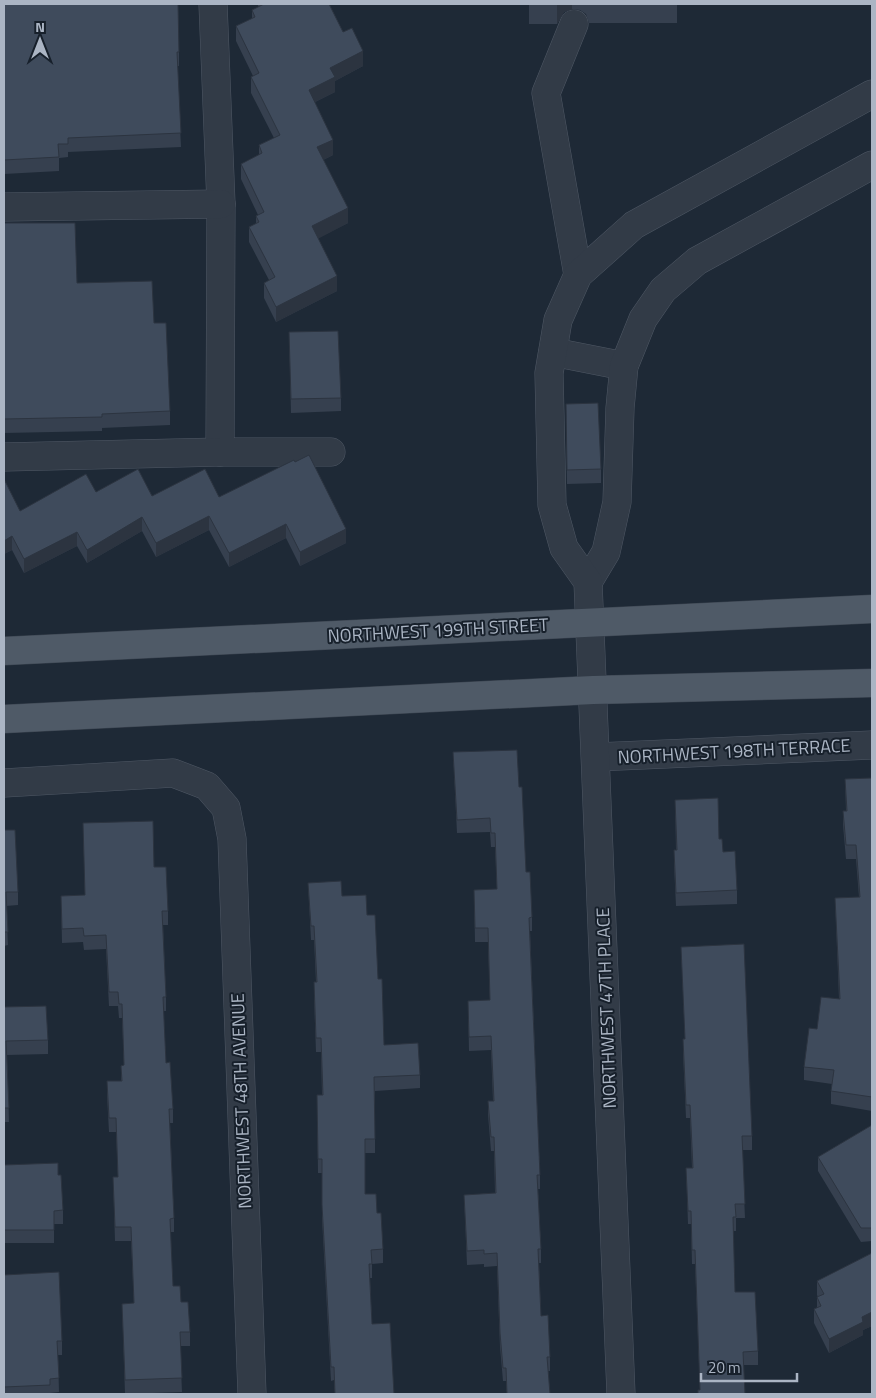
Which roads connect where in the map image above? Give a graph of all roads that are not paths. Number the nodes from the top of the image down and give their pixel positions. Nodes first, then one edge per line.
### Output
1 (213, 4) edge
2 (574, 24) dead end
3 (872, 94) edge
4 (872, 165) edge
5 (221, 204) junction
6 (4, 207) edge
7 (578, 275) junction
8 (553, 352) junction
9 (624, 366) junction
10 (220, 452) junction
11 (331, 452) dead end
12 (4, 457) edge
13 (588, 582) junction
14 (872, 609) edge
15 (590, 622) junction
16 (4, 651) edge
17 (872, 683) edge
18 (593, 690) junction
19 (4, 719) edge
20 (872, 745) edge
21 (596, 757) junction
22 (4, 783) edge
23 (252, 1394) edge
24 (621, 1394) edge

1 - 5 street
2 - 7 street
3 - 7 street
4 - 9 street
5 - 6 street
5 - 10 street
7 - 8 street
8 - 9 street
8 - 13 street
9 - 13 street
10 - 11 street
10 - 12 street
13 - 15 street, NORTHWEST 47TH PLACE
14 - 15 main road, NORTHWEST 199TH STREET
15 - 16 main road, NORTHWEST 199TH STREET
15 - 18 street, NORTHWEST 47TH PLACE
17 - 18 main road
18 - 19 main road
18 - 21 street, NORTHWEST 47TH PLACE
20 - 21 street, NORTHWEST 198TH TERRACE
21 - 24 street, NORTHWEST 47TH PLACE
22 - 23 street, NORTHWEST 48TH AVENUE

